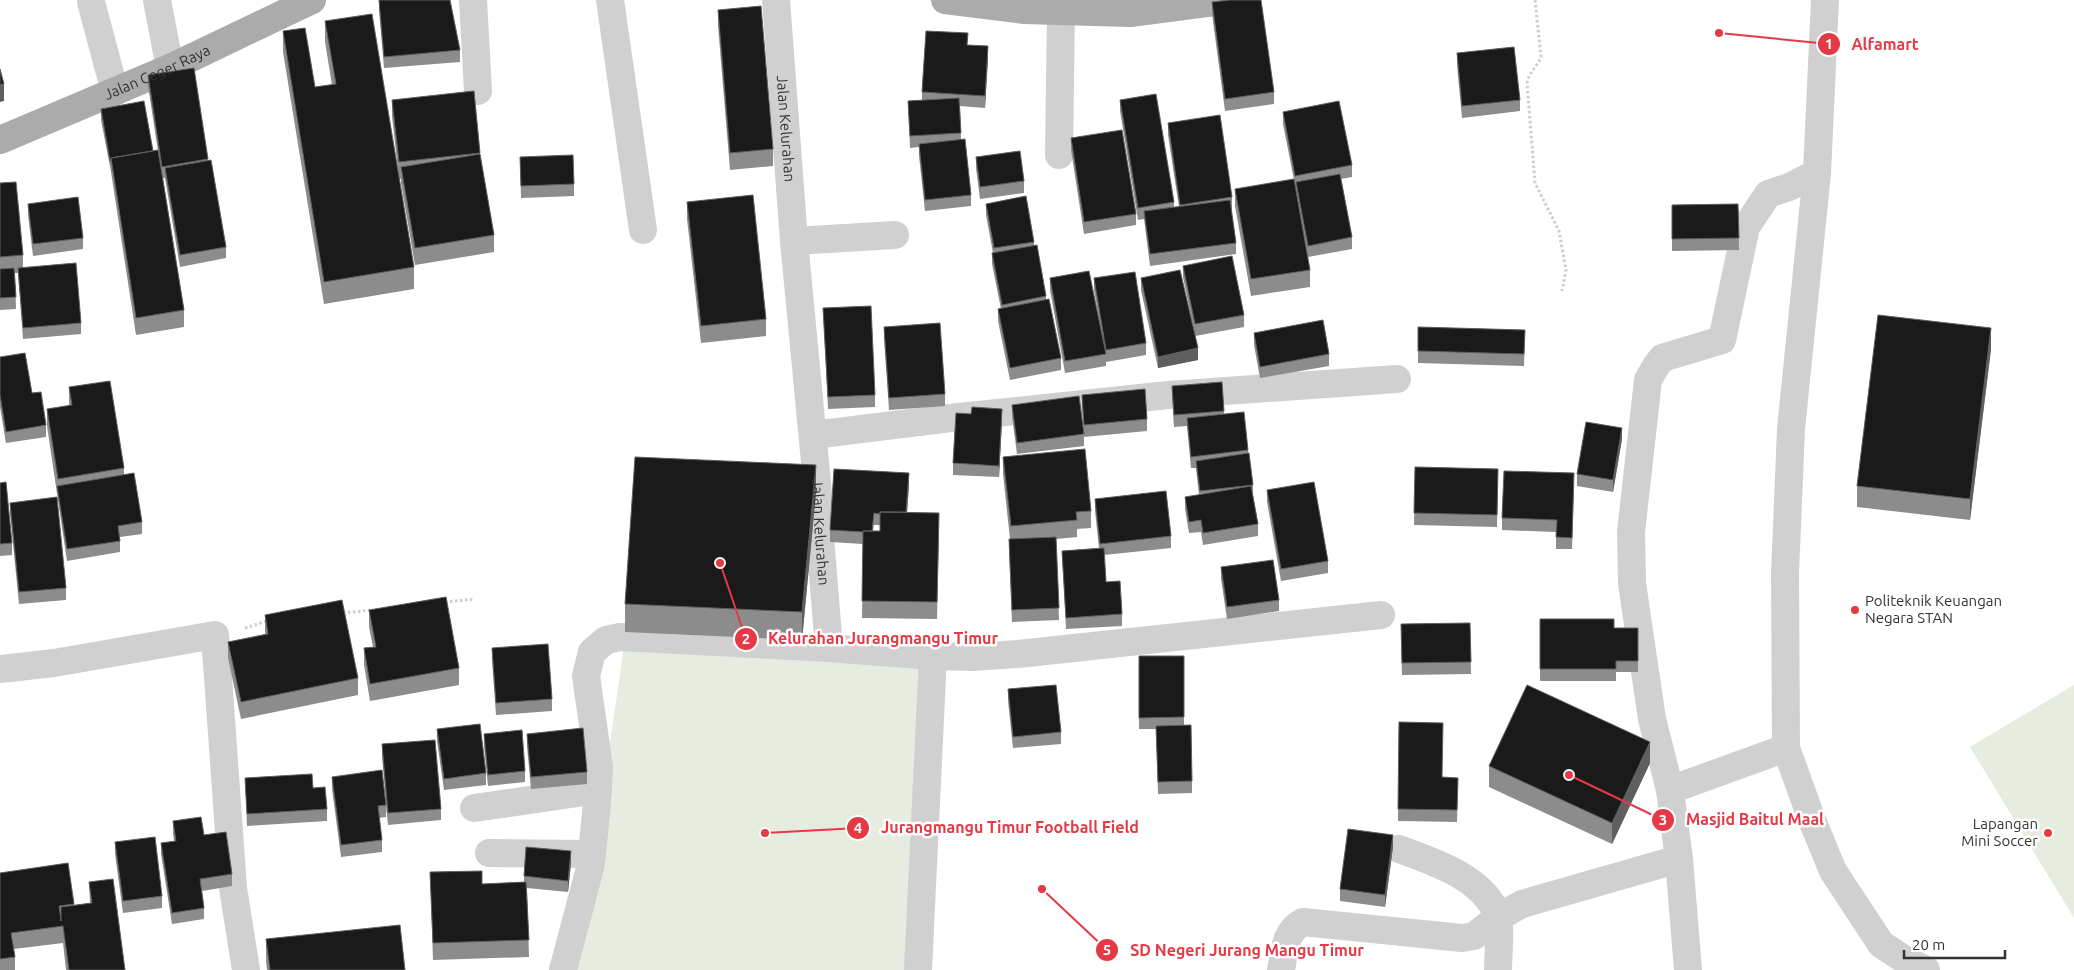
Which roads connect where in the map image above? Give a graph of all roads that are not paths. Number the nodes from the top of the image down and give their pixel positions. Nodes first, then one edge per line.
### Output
1 (157, 0) edge
2 (312, 0) edge
3 (473, 0) edge
4 (610, 0) edge
5 (776, 0) edge
6 (945, 0) edge
7 (1230, 0) edge
8 (1825, 0) edge
9 (91, 2) dead end
10 (1129, 6) edge
11 (1061, 11) junction
12 (170, 68) junction
13 (478, 91) dead end
14 (115, 92) junction
15 (0, 140) edge
16 (1059, 155) dead end
17 (1817, 173) junction
18 (643, 230) dead end
19 (895, 236) dead end
20 (794, 241) junction
21 (1397, 379) dead end
22 (813, 436) junction
23 (1381, 615) dead end
24 (829, 648) junction
25 (933, 656) junction
26 (0, 669) edge
27 (1786, 748) junction
28 (598, 790) junction
29 (1670, 790) junction
30 (474, 808) dead end
31 (1398, 849) dead end
32 (490, 853) dead end
33 (592, 854) junction
34 (1679, 859) junction
35 (1495, 920) junction
36 (246, 970) edge
37 (563, 970) edge
38 (918, 970) edge
39 (1281, 970) edge
40 (1498, 970) edge
41 (1688, 970) edge
42 (1926, 970) edge

1 - 12 street
2 - 12 main road, Jalan Ceger Raya
3 - 13 street
4 - 18 street
5 - 20 street, Jalan Kelurahan
6 - 11 main road
7 - 10 main road
8 - 17 street
9 - 14 street
10 - 11 main road
11 - 16 street
12 - 14 main road, Jalan Ceger Raya
14 - 15 main road, Jalan Ceger Raya
17 - 27 street
17 - 29 street
19 - 20 street
20 - 22 street, Jalan Kelurahan
21 - 22 street
22 - 24 street, Jalan Kelurahan
23 - 25 street
24 - 25 street
24 - 28 street
25 - 38 street
26 - 36 street
27 - 29 street
27 - 42 street
28 - 30 street
28 - 33 street
29 - 34 street
31 - 35 street
32 - 33 street
33 - 37 street
34 - 35 street
34 - 41 street
35 - 39 street
35 - 40 street

